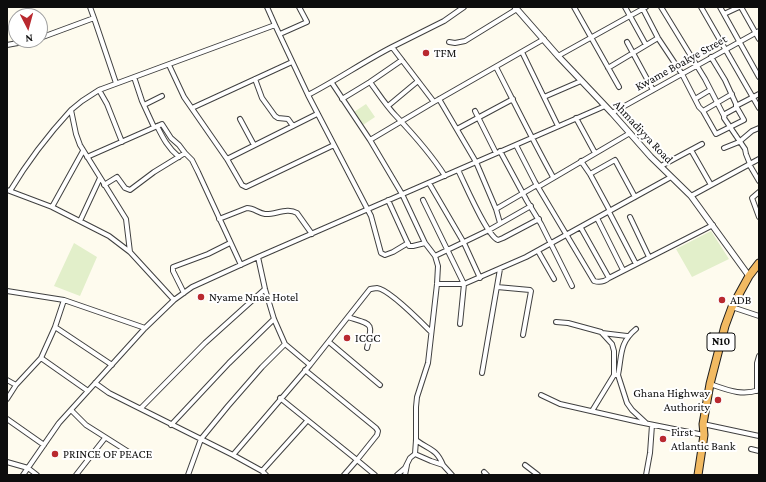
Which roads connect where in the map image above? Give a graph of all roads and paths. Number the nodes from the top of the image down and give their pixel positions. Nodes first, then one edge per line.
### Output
1 (90, 7) edge
2 (267, 7) edge
3 (299, 7) edge
4 (464, 7) edge
5 (574, 7) edge
6 (625, 7) edge
7 (661, 7) edge
8 (702, 7) edge
9 (720, 7) edge
10 (740, 7) edge
11 (516, 8) edge
12 (645, 8) edge
13 (724, 14) junction
14 (630, 16) junction
15 (94, 18) junction
16 (276, 25) junction
17 (757, 32) edge
18 (280, 34) junction
19 (48, 35) edge
20 (592, 37) junction
21 (658, 38) junction
22 (544, 39) junction
23 (759, 39) edge
24 (449, 42) dead end
25 (627, 42) dead end
26 (740, 42) junction
27 (646, 45) junction
28 (392, 47) junction
29 (725, 49) junction
30 (522, 52) junction
31 (634, 52) junction
32 (558, 56) junction
33 (711, 57) junction
34 (402, 60) junction
35 (292, 62) junction
36 (169, 65) junction
37 (696, 66) junction
38 (496, 67) junction
39 (608, 68) junction
40 (682, 74) junction
41 (759, 76) edge
42 (134, 77) junction
43 (255, 79) junction
44 (418, 81) junction
45 (581, 81) junction
46 (370, 82) junction
47 (116, 83) junction
48 (332, 83) junction
49 (619, 87) dead end
50 (99, 90) junction
51 (653, 90) junction
52 (710, 90) junction
53 (732, 94) junction
54 (759, 94) edge
55 (308, 95) junction
56 (162, 96) dead end
57 (544, 97) junction
58 (753, 97) junction
59 (342, 99) junction
60 (439, 99) junction
61 (513, 99) junction
62 (695, 99) junction
63 (434, 102) junction
64 (716, 103) junction
65 (144, 105) junction
66 (388, 106) junction
67 (604, 106) junction
68 (736, 106) junction
69 (192, 108) junction
70 (759, 108) edge
71 (71, 110) junction
72 (475, 110) dead end
73 (703, 111) junction
74 (612, 113) junction
75 (317, 114) junction
76 (724, 116) junction
77 (479, 118) junction
78 (576, 118) junction
79 (240, 119) dead end
80 (402, 121) junction
81 (156, 126) junction
82 (293, 126) junction
83 (558, 126) junction
84 (730, 127) junction
85 (759, 128) edge
86 (457, 129) junction
87 (630, 133) junction
88 (531, 138) junction
89 (370, 140) junction
90 (122, 142) junction
91 (739, 142) junction
92 (334, 144) junction
93 (516, 144) junction
94 (702, 144) dead end
95 (254, 145) junction
96 (724, 148) dead end
97 (691, 150) junction
98 (83, 151) junction
99 (498, 152) junction
100 (185, 153) junction
101 (595, 153) junction
102 (87, 157) junction
103 (179, 157) junction
104 (227, 159) junction
105 (759, 159) edge
106 (581, 161) junction
107 (476, 162) junction
108 (750, 164) junction
109 (661, 166) junction
110 (458, 170) junction
111 (590, 174) junction
112 (445, 176) junction
113 (672, 176) junction
114 (553, 177) junction
115 (100, 178) junction
116 (758, 178) edge
117 (429, 183) junction
118 (104, 185) junction
119 (711, 185) junction
120 (537, 186) junction
121 (9, 190) edge
122 (759, 192) edge
123 (402, 194) junction
124 (523, 194) junction
125 (691, 196) junction
126 (635, 197) junction
127 (388, 200) junction
128 (423, 200) dead end
129 (531, 206) junction
130 (52, 207) junction
131 (496, 208) junction
132 (366, 210) junction
133 (610, 211) junction
134 (630, 217) dead end
135 (759, 217) edge
136 (597, 218) junction
137 (219, 219) junction
138 (539, 219) junction
139 (80, 221) junction
140 (500, 223) junction
141 (713, 225) junction
142 (581, 228) junction
143 (488, 230) junction
144 (312, 234) junction
145 (566, 235) junction
146 (230, 243) junction
147 (425, 243) junction
148 (464, 243) junction
149 (408, 244) junction
150 (551, 244) junction
151 (449, 250) junction
152 (538, 251) junction
153 (130, 252) junction
154 (435, 256) junction
155 (258, 257) junction
156 (649, 257) junction
157 (759, 263) edge
158 (636, 264) junction
159 (240, 265) junction
160 (500, 269) junction
161 (623, 270) junction
162 (749, 276) junction
163 (480, 278) junction
164 (609, 278) junction
165 (554, 279) dead end
166 (438, 284) junction
167 (464, 284) junction
168 (572, 286) dead end
169 (497, 287) junction
170 (265, 289) junction
171 (7, 291) edge
172 (184, 293) junction
173 (64, 300) junction
174 (174, 300) junction
175 (732, 307) junction
176 (759, 316) edge
177 (348, 317) junction
178 (274, 319) junction
179 (556, 322) dead end
180 (460, 324) dead end
181 (55, 327) junction
182 (145, 328) junction
183 (636, 329) dead end
184 (431, 332) junction
185 (601, 332) junction
186 (523, 335) dead end
187 (627, 336) junction
188 (329, 342) junction
189 (285, 344) junction
190 (367, 348) dead end
191 (759, 356) edge
192 (41, 358) junction
193 (112, 365) junction
194 (310, 365) junction
195 (306, 370) junction
196 (482, 373) dead end
197 (616, 375) junction
198 (7, 380) edge
199 (95, 384) junction
200 (710, 384) junction
201 (16, 385) junction
202 (380, 385) dead end
203 (758, 390) edge
204 (88, 391) junction
205 (541, 395) dead end
206 (280, 398) junction
207 (7, 399) edge
208 (141, 408) junction
209 (71, 410) junction
210 (592, 411) junction
211 (7, 419) edge
212 (307, 421) junction
213 (646, 424) junction
214 (171, 425) junction
215 (652, 425) junction
216 (702, 430) junction
217 (759, 436) edge
218 (105, 438) junction
219 (201, 439) junction
220 (416, 440) junction
221 (44, 445) junction
222 (751, 449) dead end
223 (759, 451) edge
224 (415, 454) junction
225 (233, 455) junction
226 (135, 456) dead end
227 (357, 460) junction
228 (408, 461) junction
229 (7, 462) edge
230 (443, 465) junction
231 (525, 465) dead end
232 (28, 468) junction
233 (262, 471) junction
234 (23, 475) edge
235 (37, 475) edge
236 (76, 475) edge
237 (188, 475) edge
238 (266, 475) edge
239 (344, 475) edge
240 (374, 475) edge
241 (397, 475) edge
242 (405, 475) edge
243 (452, 475) edge
244 (538, 475) edge
245 (646, 475) edge
246 (697, 475) edge

1 - 15 street
2 - 16 street
3 - 18 street
4 - 28 street
5 - 20 street
6 - 14 street
7 - 37 street
8 - 29 street
9 - 13 street
10 - 13 street
10 - 17 street
11 - 22 street, Ahmadiyya Road
11 - 24 street
12 - 14 street
12 - 21 street
13 - 26 street
14 - 20 street
14 - 27 street
15 - 19 street
15 - 47 street
16 - 18 street
16 - 36 street
17 - 23 street
17 - 26 street, Kwame Boakye Street
18 - 35 street
20 - 32 street
20 - 39 street
21 - 27 street
21 - 40 street
22 - 30 street
22 - 32 street, Ahmadiyya Road
25 - 31 street
26 - 29 street, Kwame Boakye Street
26 - 41 street
27 - 31 street
28 - 34 street
28 - 48 street
29 - 33 street, Kwame Boakye Street
29 - 58 street
30 - 38 street
30 - 57 street
31 - 39 street
31 - 51 street
32 - 45 street, Ahmadiyya Road
33 - 37 street, Kwame Boakye Street
33 - 53 street
34 - 44 street
34 - 46 street
35 - 43 street
35 - 55 street
36 - 42 street
36 - 69 street
37 - 40 street, Kwame Boakye Street
37 - 52 street
38 - 60 street
38 - 61 street
39 - 49 street
40 - 51 street, Kwame Boakye Street
40 - 62 street
42 - 47 street
42 - 65 street
43 - 69 street
43 - 82 street
44 - 63 street
44 - 66 street
45 - 57 street
45 - 67 street, Ahmadiyya Road
46 - 59 street
46 - 66 street
47 - 50 street
48 - 55 street
48 - 59 street
50 - 71 street
50 - 90 street
51 - 74 street, Kwame Boakye Street
52 - 62 street
52 - 64 street
53 - 64 street
53 - 68 street
54 - 58 street
55 - 75 street
56 - 65 street
57 - 83 street
58 - 68 street
58 - 70 street
59 - 89 street
60 - 63 street
60 - 86 street
61 - 77 street
61 - 88 street
62 - 73 street
63 - 80 street
64 - 73 street
64 - 76 street
65 - 81 street
66 - 80 street
67 - 74 street, Ahmadiyya Road
67 - 78 street
68 - 76 street
68 - 84 street
69 - 104 street
71 - 98 street
71 - 121 street
72 - 77 street
73 - 84 street
74 - 87 street, Ahmadiyya Road
75 - 82 street
75 - 92 street
76 - 84 street
77 - 86 street
77 - 99 street
78 - 83 street
78 - 101 street
79 - 95 street
80 - 89 street
80 - 112 street
81 - 90 street
81 - 100 street
81 - 103 street
82 - 95 street
83 - 88 street
84 - 91 street
85 - 91 street
86 - 107 street
87 - 101 street
87 - 109 street, Ahmadiyya Road
88 - 93 street
88 - 114 street
89 - 123 street
90 - 102 street
91 - 96 street
91 - 108 street
92 - 104 street
92 - 132 street
93 - 99 street
93 - 120 street
94 - 97 street
95 - 104 street
97 - 109 street
97 - 119 street
98 - 102 street
98 - 130 street
99 - 107 street
99 - 124 street
100 - 103 street
100 - 137 street
101 - 106 street
102 - 115 street
103 - 118 street
105 - 108 street
106 - 111 street
106 - 114 street
107 - 110 street
107 - 131 street
108 - 116 street
108 - 119 street
109 - 113 street, Ahmadiyya Road
110 - 112 street
110 - 143 street
111 - 126 street
111 - 133 street
112 - 117 street
113 - 125 street, Ahmadiyya Road
113 - 126 street
114 - 120 street
115 - 118 street
115 - 139 street
117 - 123 street
117 - 148 street
118 - 153 street
119 - 125 street
120 - 124 street
120 - 145 street
121 - 130 street
122 - 135 street
123 - 127 street
123 - 147 street
124 - 129 street
124 - 131 street
125 - 141 street, Ahmadiyya Road
126 - 133 street
127 - 132 street
127 - 149 street
128 - 151 street
129 - 138 street
129 - 140 street
130 - 139 street
131 - 140 street
132 - 144 street
132 - 149 street
133 - 136 street
133 - 158 street
134 - 156 street
136 - 142 street
136 - 161 street
137 - 144 street
137 - 146 street
138 - 143 street
138 - 150 street
139 - 153 street
140 - 143 street
141 - 156 street
141 - 162 street, Ahmadiyya Road
142 - 145 street
142 - 164 street
143 - 148 street
144 - 155 street
145 - 150 street
145 - 164 street
146 - 159 street
146 - 172 street
147 - 149 street
147 - 154 street
148 - 151 street
148 - 163 street
150 - 152 street
150 - 168 street
151 - 154 street
151 - 167 street
152 - 160 street
152 - 165 street
153 - 174 street
154 - 166 street
155 - 159 street
155 - 170 street
156 - 158 street
157 - 162 highway, N10
158 - 161 street
159 - 172 street
160 - 163 street
160 - 169 street
161 - 164 street
162 - 175 highway, N10
163 - 167 street
166 - 167 street
166 - 184 street
167 - 180 street
169 - 186 street
169 - 196 street
170 - 178 street
170 - 208 street
171 - 173 street
172 - 174 street
173 - 181 street
173 - 182 street
174 - 182 street
175 - 176 street
175 - 200 highway, N10
177 - 184 street
177 - 188 street
177 - 190 street
178 - 189 street
178 - 214 street
179 - 185 street
181 - 192 street
181 - 193 street
182 - 193 street
183 - 187 street
184 - 220 street
185 - 187 street
185 - 197 street
187 - 197 street
188 - 194 street
188 - 202 street
189 - 194 street
189 - 219 street
191 - 203 street
192 - 201 street
192 - 204 street
193 - 199 street
194 - 195 street
195 - 206 street
195 - 227 street
197 - 210 street
197 - 213 street
198 - 201 street
199 - 204 street
199 - 208 street
200 - 203 street
200 - 216 highway, N10
201 - 207 street
204 - 209 street
205 - 210 street
206 - 212 street
206 - 225 street
208 - 214 street
209 - 218 street
209 - 221 street
210 - 213 street
211 - 221 street
212 - 227 street
212 - 233 street
213 - 215 street
214 - 219 street
215 - 216 street
215 - 245 street
216 - 217 street
216 - 246 highway, N10
218 - 226 street
218 - 236 street
219 - 225 street
219 - 237 street
220 - 224 street
220 - 230 street
221 - 232 street
222 - 223 street
224 - 228 street
224 - 230 street
225 - 233 street
227 - 239 street
227 - 240 street
228 - 241 street
228 - 242 street
229 - 232 street
230 - 243 street
231 - 244 street
232 - 234 street
232 - 235 street
233 - 238 street

